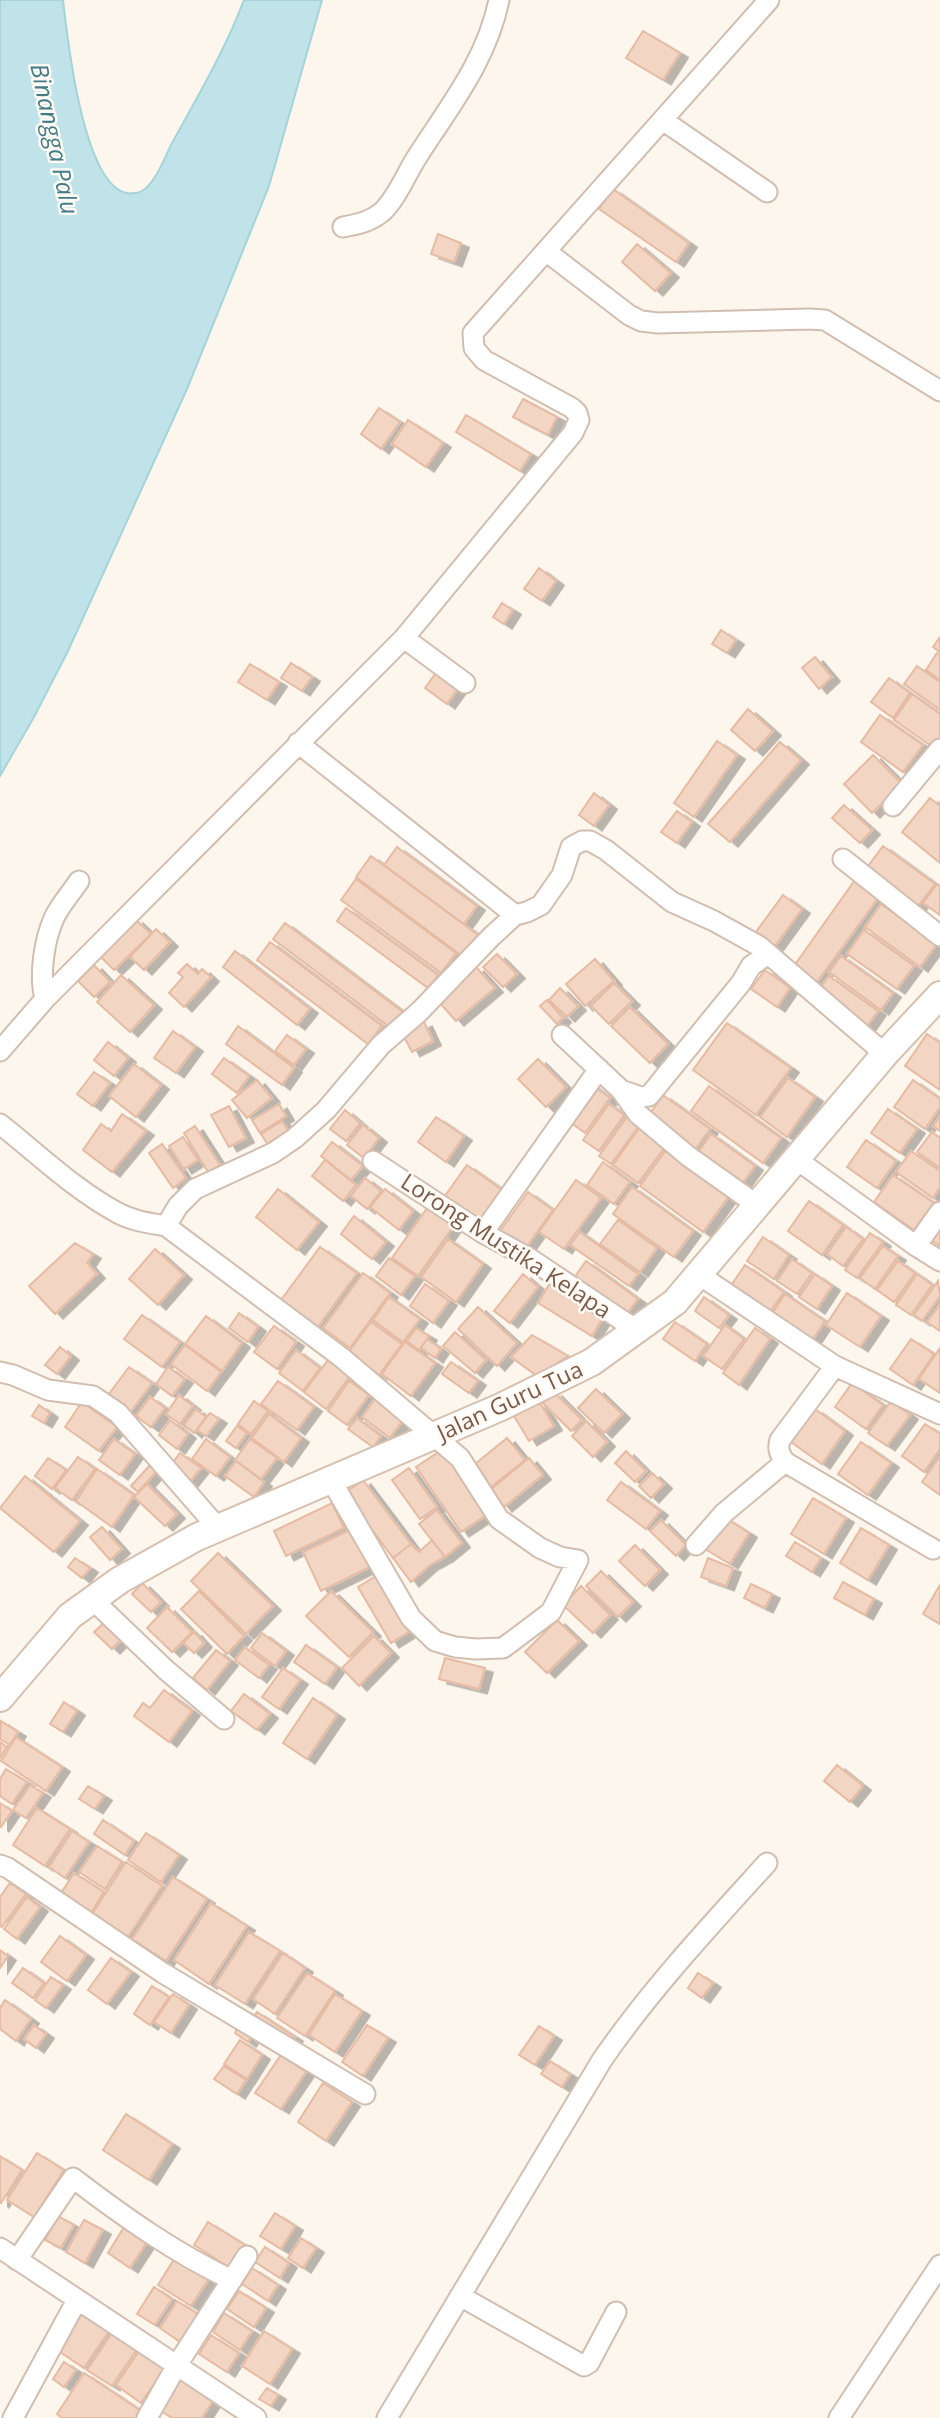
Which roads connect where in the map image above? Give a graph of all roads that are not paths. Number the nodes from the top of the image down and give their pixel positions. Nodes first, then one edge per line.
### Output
1 (499, 0) edge
2 (769, 0) edge
3 (664, 121) junction
4 (766, 192) dead end
5 (343, 227) dead end
6 (547, 252) junction
7 (940, 391) edge
8 (404, 638) junction
9 (465, 683) dead end
10 (298, 743) junction
11 (940, 749) edge
12 (893, 806) dead end
13 (843, 859) dead end
14 (79, 881) dead end
15 (515, 915) junction
16 (940, 936) edge
17 (768, 954) junction
18 (940, 995) edge
19 (46, 999) junction
20 (562, 1034) dead end
21 (0, 1051) edge
22 (885, 1054) junction
23 (600, 1069) junction
24 (621, 1090) junction
25 (0, 1124) edge
26 (796, 1159) junction
27 (373, 1161) dead end
28 (757, 1205) junction
29 (940, 1212) edge
30 (166, 1226) junction
31 (483, 1233) junction
32 (916, 1246) junction
33 (940, 1261) edge
34 (698, 1274) junction
35 (638, 1331) junction
36 (835, 1366) junction
37 (0, 1372) edge
38 (940, 1414) edge
39 (435, 1436) junction
40 (785, 1462) junction
41 (331, 1480) junction
42 (218, 1528) junction
43 (696, 1545) dead end
44 (933, 1549) dead end
45 (92, 1599) junction
46 (0, 1698) edge
47 (224, 1719) dead end
48 (767, 1863) dead end
49 (0, 1865) edge
50 (365, 2094) dead end
51 (0, 2248) edge
52 (247, 2256) dead end
53 (18, 2260) junction
54 (940, 2264) edge
55 (232, 2280) junction
56 (460, 2297) junction
57 (76, 2300) junction
58 (615, 2312) dead end
59 (177, 2365) junction
60 (13, 2418) edge
61 (147, 2418) edge
62 (256, 2418) edge
63 (387, 2418) edge
64 (839, 2418) edge

1 - 5 street
2 - 3 street
3 - 4 street
3 - 6 street
6 - 7 street
6 - 8 street
8 - 9 street
8 - 10 street
10 - 15 street
10 - 19 street
11 - 12 street
13 - 16 street
14 - 19 street
15 - 17 street
15 - 30 street
17 - 22 street
17 - 24 street
18 - 22 main road, Jalan Guru Tua
19 - 21 street
20 - 23 street
22 - 26 main road, Jalan Guru Tua
23 - 24 street
23 - 31 street
24 - 28 street
25 - 30 street
26 - 28 main road, Jalan Guru Tua
26 - 32 street
27 - 31 street, Lorong Mustika Kelapa
28 - 34 main road, Jalan Guru Tua
29 - 32 street
30 - 39 street
31 - 35 street, Lorong Mustika Kelapa
32 - 33 street
34 - 35 main road, Jalan Guru Tua
34 - 36 street
35 - 39 main road, Jalan Guru Tua
36 - 38 street
36 - 40 street
37 - 42 street
39 - 41 main road, Jalan Guru Tua
39 - 41 street
40 - 43 street
40 - 44 street
41 - 42 main road, Jalan Guru Tua
42 - 45 main road, Jalan Guru Tua
45 - 46 main road, Jalan Guru Tua
45 - 47 street
48 - 56 street
49 - 50 street
51 - 53 street
52 - 55 street
53 - 55 street
53 - 57 street
54 - 64 street
55 - 59 street
56 - 58 street
56 - 63 street
57 - 59 street
57 - 60 street
59 - 61 street
59 - 62 street

